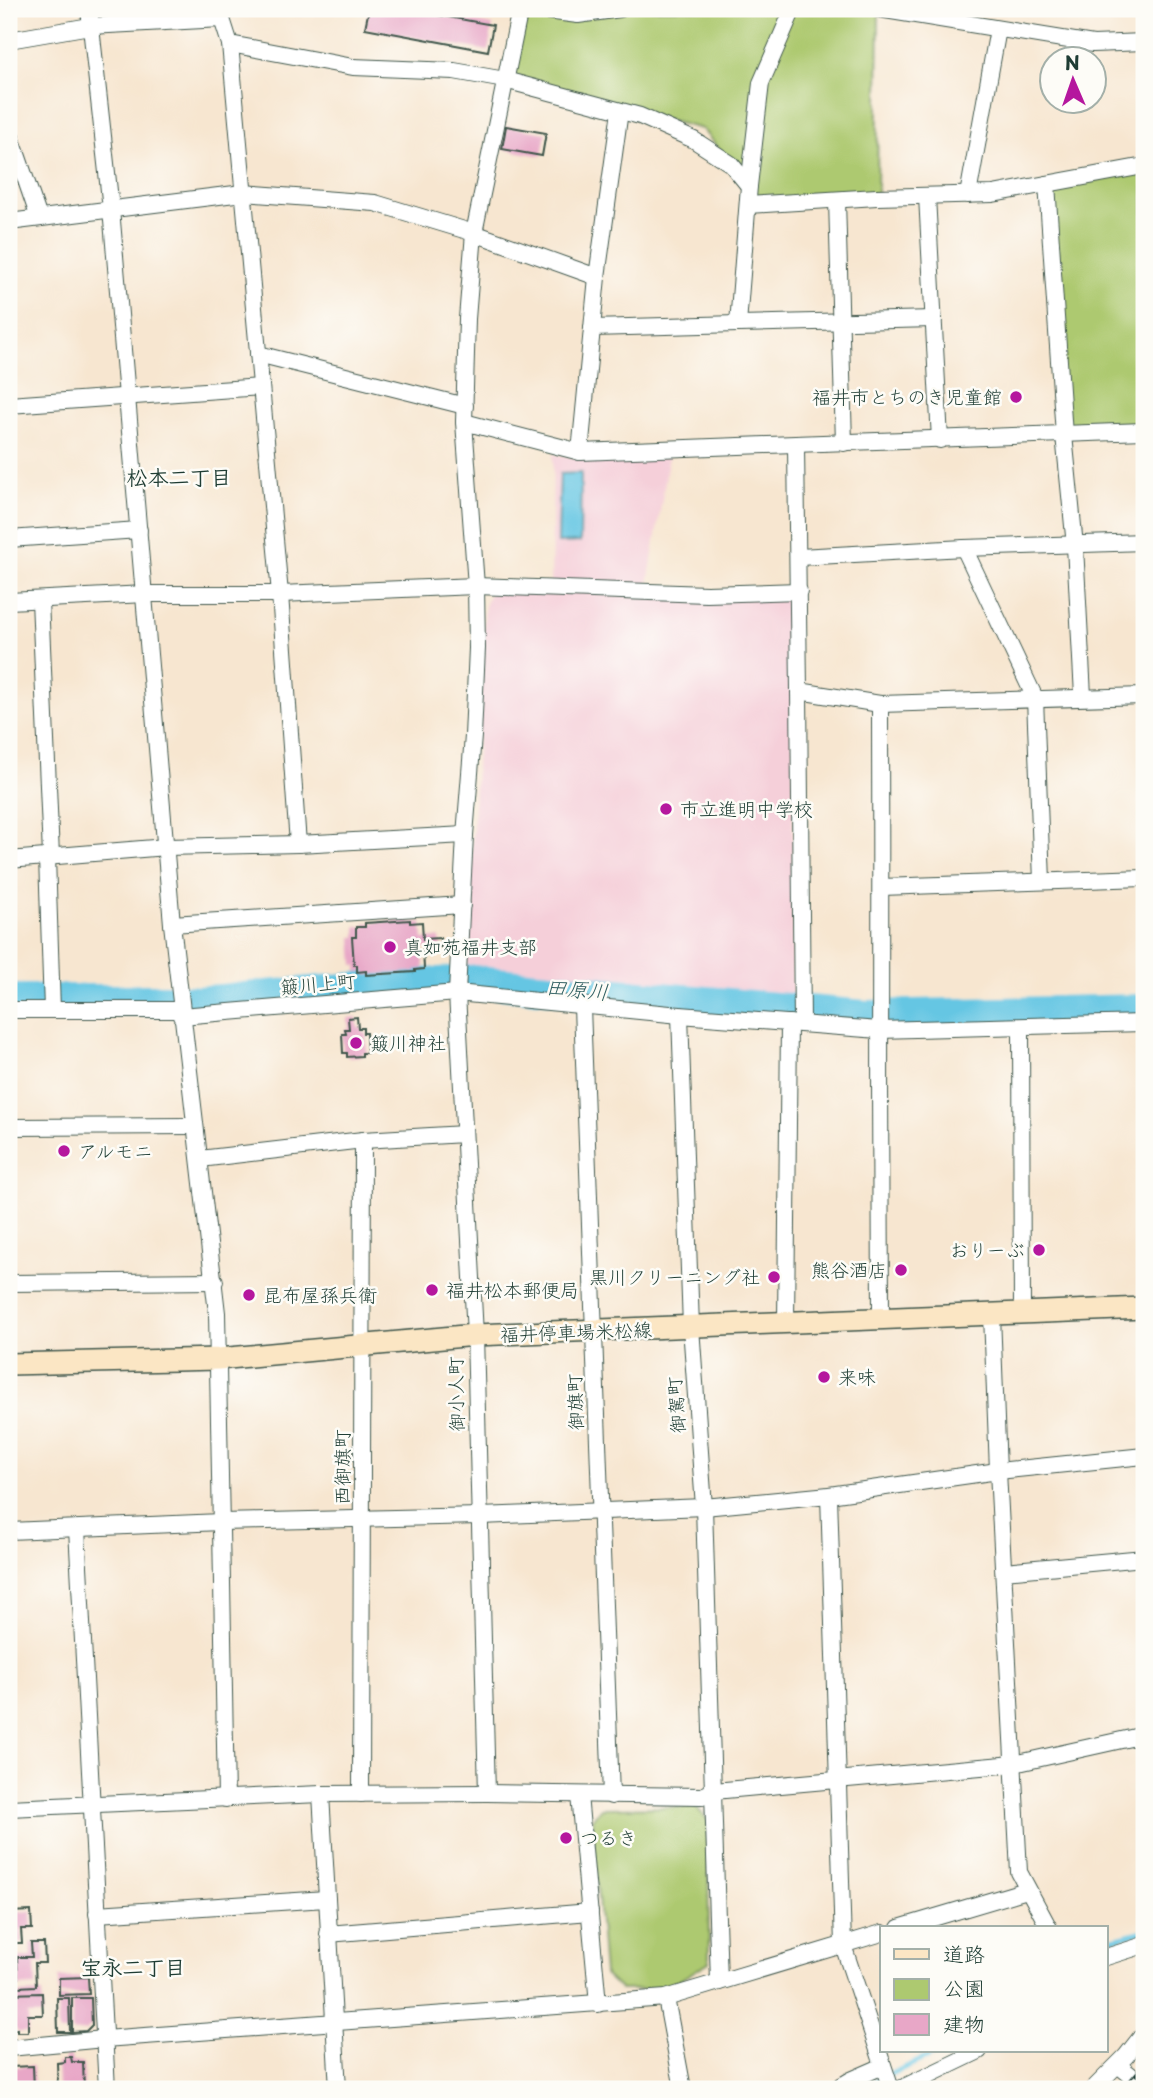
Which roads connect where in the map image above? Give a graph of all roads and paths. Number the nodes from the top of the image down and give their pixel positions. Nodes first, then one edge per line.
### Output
1 (89, 9) edge
2 (520, 9) edge
3 (531, 9) edge
4 (620, 9) edge
5 (793, 9) edge
6 (879, 9) edge
7 (223, 14) edge
8 (90, 26) junction
9 (998, 29) junction
10 (9, 40) edge
11 (1144, 42) edge
12 (230, 44) junction
13 (505, 80) junction
14 (620, 111) junction
15 (9, 131) edge
16 (1144, 166) edge
17 (1047, 184) junction
18 (749, 186) junction
19 (243, 193) junction
20 (968, 195) junction
21 (927, 196) junction
22 (837, 200) junction
23 (748, 205) junction
24 (111, 209) junction
25 (39, 218) junction
26 (9, 222) edge
27 (474, 233) junction
28 (597, 277) junction
29 (934, 319) junction
30 (841, 323) junction
31 (738, 324) junction
32 (592, 328) junction
33 (258, 354) junction
34 (261, 387) junction
35 (127, 397) junction
36 (9, 405) edge
37 (465, 414) junction
38 (1144, 431) edge
39 (1063, 436) junction
40 (940, 440) junction
41 (844, 443) junction
42 (796, 445) junction
43 (580, 452) junction
44 (139, 530) junction
45 (9, 539) edge
46 (1144, 542) edge
47 (1074, 545) junction
48 (964, 548) junction
49 (799, 557) junction
50 (476, 586) junction
51 (799, 591) junction
52 (145, 594) junction
53 (280, 594) junction
54 (40, 600) junction
55 (9, 601) edge
56 (799, 691) junction
57 (1083, 696) junction
58 (1144, 696) edge
59 (1035, 698) junction
60 (880, 704) junction
61 (465, 835) junction
62 (298, 844) junction
63 (166, 846) junction
64 (49, 857) junction
65 (9, 860) edge
66 (1144, 878) edge
67 (1042, 881) junction
68 (881, 887) junction
69 (461, 905) junction
70 (172, 924) junction
71 (457, 993) junction
72 (582, 1007) junction
73 (9, 1010) edge
74 (52, 1010) junction
75 (181, 1013) junction
76 (680, 1015) junction
77 (1144, 1023) edge
78 (795, 1024) junction
79 (1021, 1027) junction
80 (878, 1030) junction
81 (195, 1126) junction
82 (9, 1127) edge
83 (464, 1134) junction
84 (363, 1140) junction
85 (200, 1159) junction
86 (215, 1281) junction
87 (9, 1283) edge
88 (1144, 1308) edge
89 (1023, 1314) junction
90 (992, 1315) junction
91 (881, 1319) junction
92 (786, 1322) junction
93 (691, 1327) junction
94 (593, 1331) junction
95 (475, 1335) junction
96 (362, 1345) junction
97 (218, 1359) junction
98 (9, 1364) edge
99 (1144, 1456) edge
100 (998, 1471) junction
101 (828, 1495) junction
102 (704, 1507) junction
103 (600, 1511) junction
104 (480, 1516) junction
105 (363, 1519) junction
106 (221, 1522) junction
107 (77, 1529) junction
108 (9, 1531) edge
109 (1144, 1558) edge
110 (1004, 1571) junction
111 (1144, 1735) edge
112 (1014, 1764) junction
113 (838, 1779) junction
114 (714, 1791) junction
115 (487, 1793) junction
116 (321, 1794) junction
117 (361, 1794) junction
118 (579, 1795) junction
119 (611, 1796) junction
120 (226, 1799) junction
121 (90, 1805) junction
122 (9, 1808) edge
123 (1027, 1890) junction
124 (327, 1899) junction
125 (590, 1912) junction
126 (97, 1914) junction
127 (906, 1926) edge
128 (1048, 1926) edge
129 (328, 1934) junction
130 (880, 1934) edge
131 (843, 1945) junction
132 (1144, 1945) edge
133 (1108, 1956) edge
134 (719, 1982) junction
135 (666, 1998) junction
136 (598, 2004) junction
137 (333, 2022) junction
138 (1144, 2033) edge
139 (104, 2039) junction
140 (9, 2048) edge
141 (977, 2052) edge
142 (1118, 2065) junction
143 (883, 2066) junction
144 (1144, 2086) edge
145 (107, 2089) edge
146 (338, 2089) edge
147 (683, 2089) edge
148 (836, 2089) edge
149 (891, 2089) edge
150 (900, 2089) edge
151 (1093, 2089) edge

1 - 8 street
2 - 13 street, 御小人町
3 - 4 street
5 - 18 street
6 - 9 street
7 - 8 street
7 - 12 street
8 - 10 street
8 - 24 street
9 - 11 street
9 - 20 street
12 - 13 street
12 - 19 street
13 - 14 street
13 - 27 street, 御小人町
14 - 18 street
14 - 28 street
15 - 25 street
16 - 17 street
17 - 20 street
17 - 39 street
18 - 23 street
19 - 24 street
19 - 27 street
19 - 33 street
20 - 21 street
21 - 22 street
21 - 29 street
22 - 23 street
22 - 30 street
23 - 31 street
24 - 25 street
24 - 35 street
25 - 26 street
27 - 28 street
27 - 37 street, 御小人町
28 - 32 street
29 - 30 street
29 - 40 street
30 - 31 street
30 - 41 street
31 - 32 street
32 - 43 street
33 - 34 street
33 - 37 street
34 - 35 street
34 - 53 street
35 - 36 street
35 - 44 street
37 - 43 street
37 - 50 street, 御小人町
38 - 39 street
39 - 40 street
39 - 47 street
40 - 41 street
41 - 42 street
42 - 43 street
42 - 49 street
44 - 45 street
44 - 52 street
46 - 47 street
47 - 48 street
47 - 57 street
48 - 49 street
48 - 59 street
49 - 51 street
50 - 51 street
50 - 53 street
50 - 61 street, 御小人町
51 - 56 street
52 - 53 street
52 - 54 street
52 - 63 street
53 - 62 street
54 - 55 street
54 - 64 street
56 - 60 street
56 - 78 street
57 - 58 street
57 - 59 street
59 - 60 street
59 - 67 street
60 - 68 street
61 - 62 street
61 - 69 street, 御小人町
62 - 63 street
63 - 64 street
63 - 70 street
64 - 65 street
64 - 74 street
66 - 67 street
67 - 68 street
68 - 80 street
69 - 70 street
69 - 71 street, 御小人町
70 - 75 street
71 - 72 street, 簸川上町
71 - 75 street, 簸川上町
71 - 83 street, 御小人町
72 - 76 street, 簸川上町
72 - 94 street, 御旗町
73 - 74 street, 簸川上町
74 - 75 street, 簸川上町
75 - 81 street
76 - 78 street, 簸川上町
76 - 93 street, 御駕町
77 - 79 street, 簸川上町
78 - 80 street, 簸川上町
78 - 92 street
79 - 80 street, 簸川上町
79 - 89 street
80 - 91 street
81 - 82 street
81 - 85 street
83 - 84 street
83 - 95 street, 御小人町
84 - 85 street
84 - 96 street, 西御旗町
85 - 86 street
86 - 87 street
86 - 97 street
88 - 89 main road, 福井停車場米松線
89 - 90 main road, 福井停車場米松線
90 - 91 main road, 福井停車場米松線
90 - 100 street
91 - 92 main road, 福井停車場米松線
92 - 93 main road, 福井停車場米松線
93 - 94 main road, 福井停車場米松線
93 - 102 street, 御駕町
94 - 95 main road, 福井停車場米松線
94 - 103 street, 御旗町
95 - 96 main road, 福井停車場米松線
95 - 104 street, 御小人町
96 - 97 main road, 福井停車場米松線
96 - 105 street, 西御旗町
97 - 98 main road, 福井停車場米松線
97 - 106 street
99 - 100 street
100 - 101 street
100 - 110 street
101 - 102 street
101 - 113 street
102 - 103 street
102 - 114 street, 御駕町
103 - 104 street
103 - 119 street, 御旗町
104 - 105 street
104 - 115 street, 御小人町
105 - 106 street
105 - 117 street, 西御旗町
106 - 107 street
106 - 120 street
107 - 108 street
107 - 121 street
109 - 110 street
110 - 112 street
111 - 112 street
112 - 113 street
112 - 123 street
113 - 114 street
113 - 131 street
114 - 119 street
114 - 134 street, 御駕町
115 - 117 street
115 - 118 street
116 - 117 street
116 - 120 street
116 - 124 street
118 - 119 street
118 - 125 street
120 - 121 street
121 - 122 street
121 - 126 street
123 - 127 street
123 - 128 street
124 - 126 street
124 - 129 street
125 - 129 street
125 - 136 street
126 - 139 street
129 - 137 street
130 - 131 street
131 - 134 street
131 - 143 street
132 - 133 street
134 - 135 street
135 - 136 street
135 - 147 street
136 - 137 street
137 - 139 street
137 - 146 street
138 - 142 street
139 - 140 street
139 - 145 street
141 - 150 street
142 - 144 street
142 - 151 street
143 - 148 street
143 - 149 street

